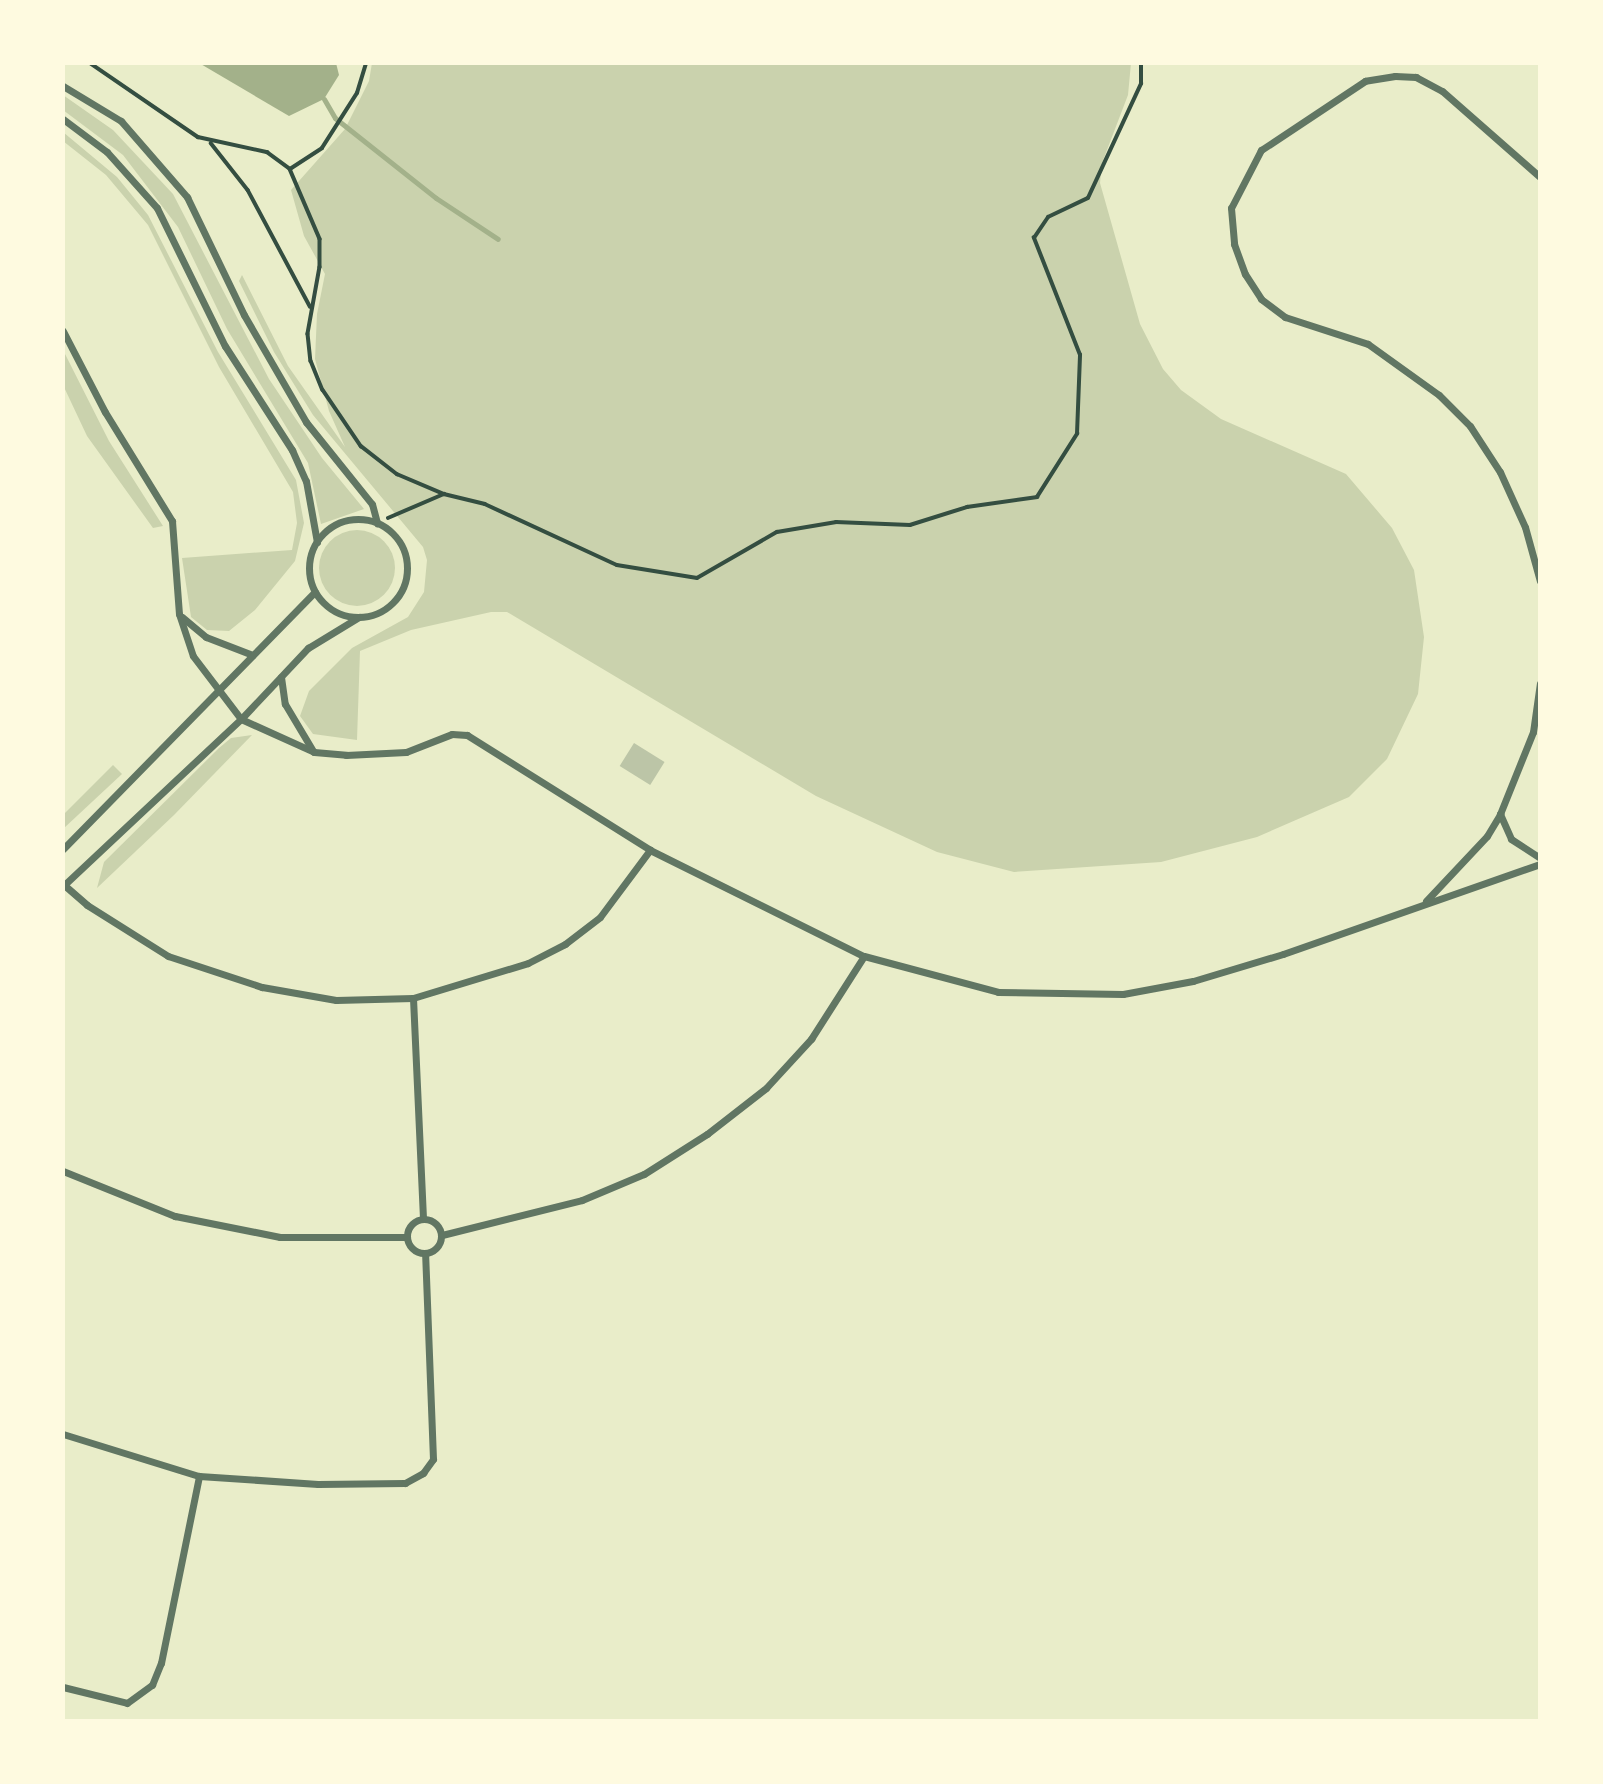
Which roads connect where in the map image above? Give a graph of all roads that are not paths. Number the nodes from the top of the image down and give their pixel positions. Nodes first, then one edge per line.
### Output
1 (63, 86) edge
2 (63, 119) edge
3 (1540, 177) edge
4 (63, 331) edge
5 (377, 523) junction
6 (317, 542) junction
7 (1539, 569) edge
8 (1540, 581) edge
9 (315, 592) junction
10 (179, 614) junction
11 (359, 617) junction
12 (253, 655) junction
13 (281, 677) junction
14 (1540, 684) edge
15 (218, 694) junction
16 (241, 719) junction
17 (314, 752) junction
18 (1500, 814) junction
19 (63, 849) edge
20 (650, 850) junction
21 (1540, 858) edge
22 (1540, 864) edge
23 (63, 885) edge
24 (1423, 903) junction
25 (864, 956) junction
26 (413, 998) junction
27 (63, 1171) edge
28 (423, 1218) junction
29 (442, 1235) junction
30 (407, 1237) junction
31 (425, 1253) junction
32 (63, 1434) edge
33 (199, 1476) junction
34 (63, 1687) edge

1 - 5 street
2 - 6 street
3 - 7 street
4 - 10 street
5 - 6 street
5 - 11 street
6 - 9 street
7 - 8 street
9 - 11 street
9 - 12 street
10 - 12 street
10 - 15 street
11 - 13 street
12 - 15 street
13 - 16 street
13 - 17 street
14 - 18 street
15 - 16 street
15 - 19 street
16 - 17 street
16 - 23 street
17 - 20 street
18 - 21 street
18 - 24 street
20 - 25 street
20 - 26 street
22 - 24 street
23 - 26 street
24 - 25 street
25 - 29 street
26 - 28 street
27 - 30 street
28 - 29 street
28 - 30 street
29 - 31 street
30 - 31 street
31 - 33 street
32 - 33 street
33 - 34 street

